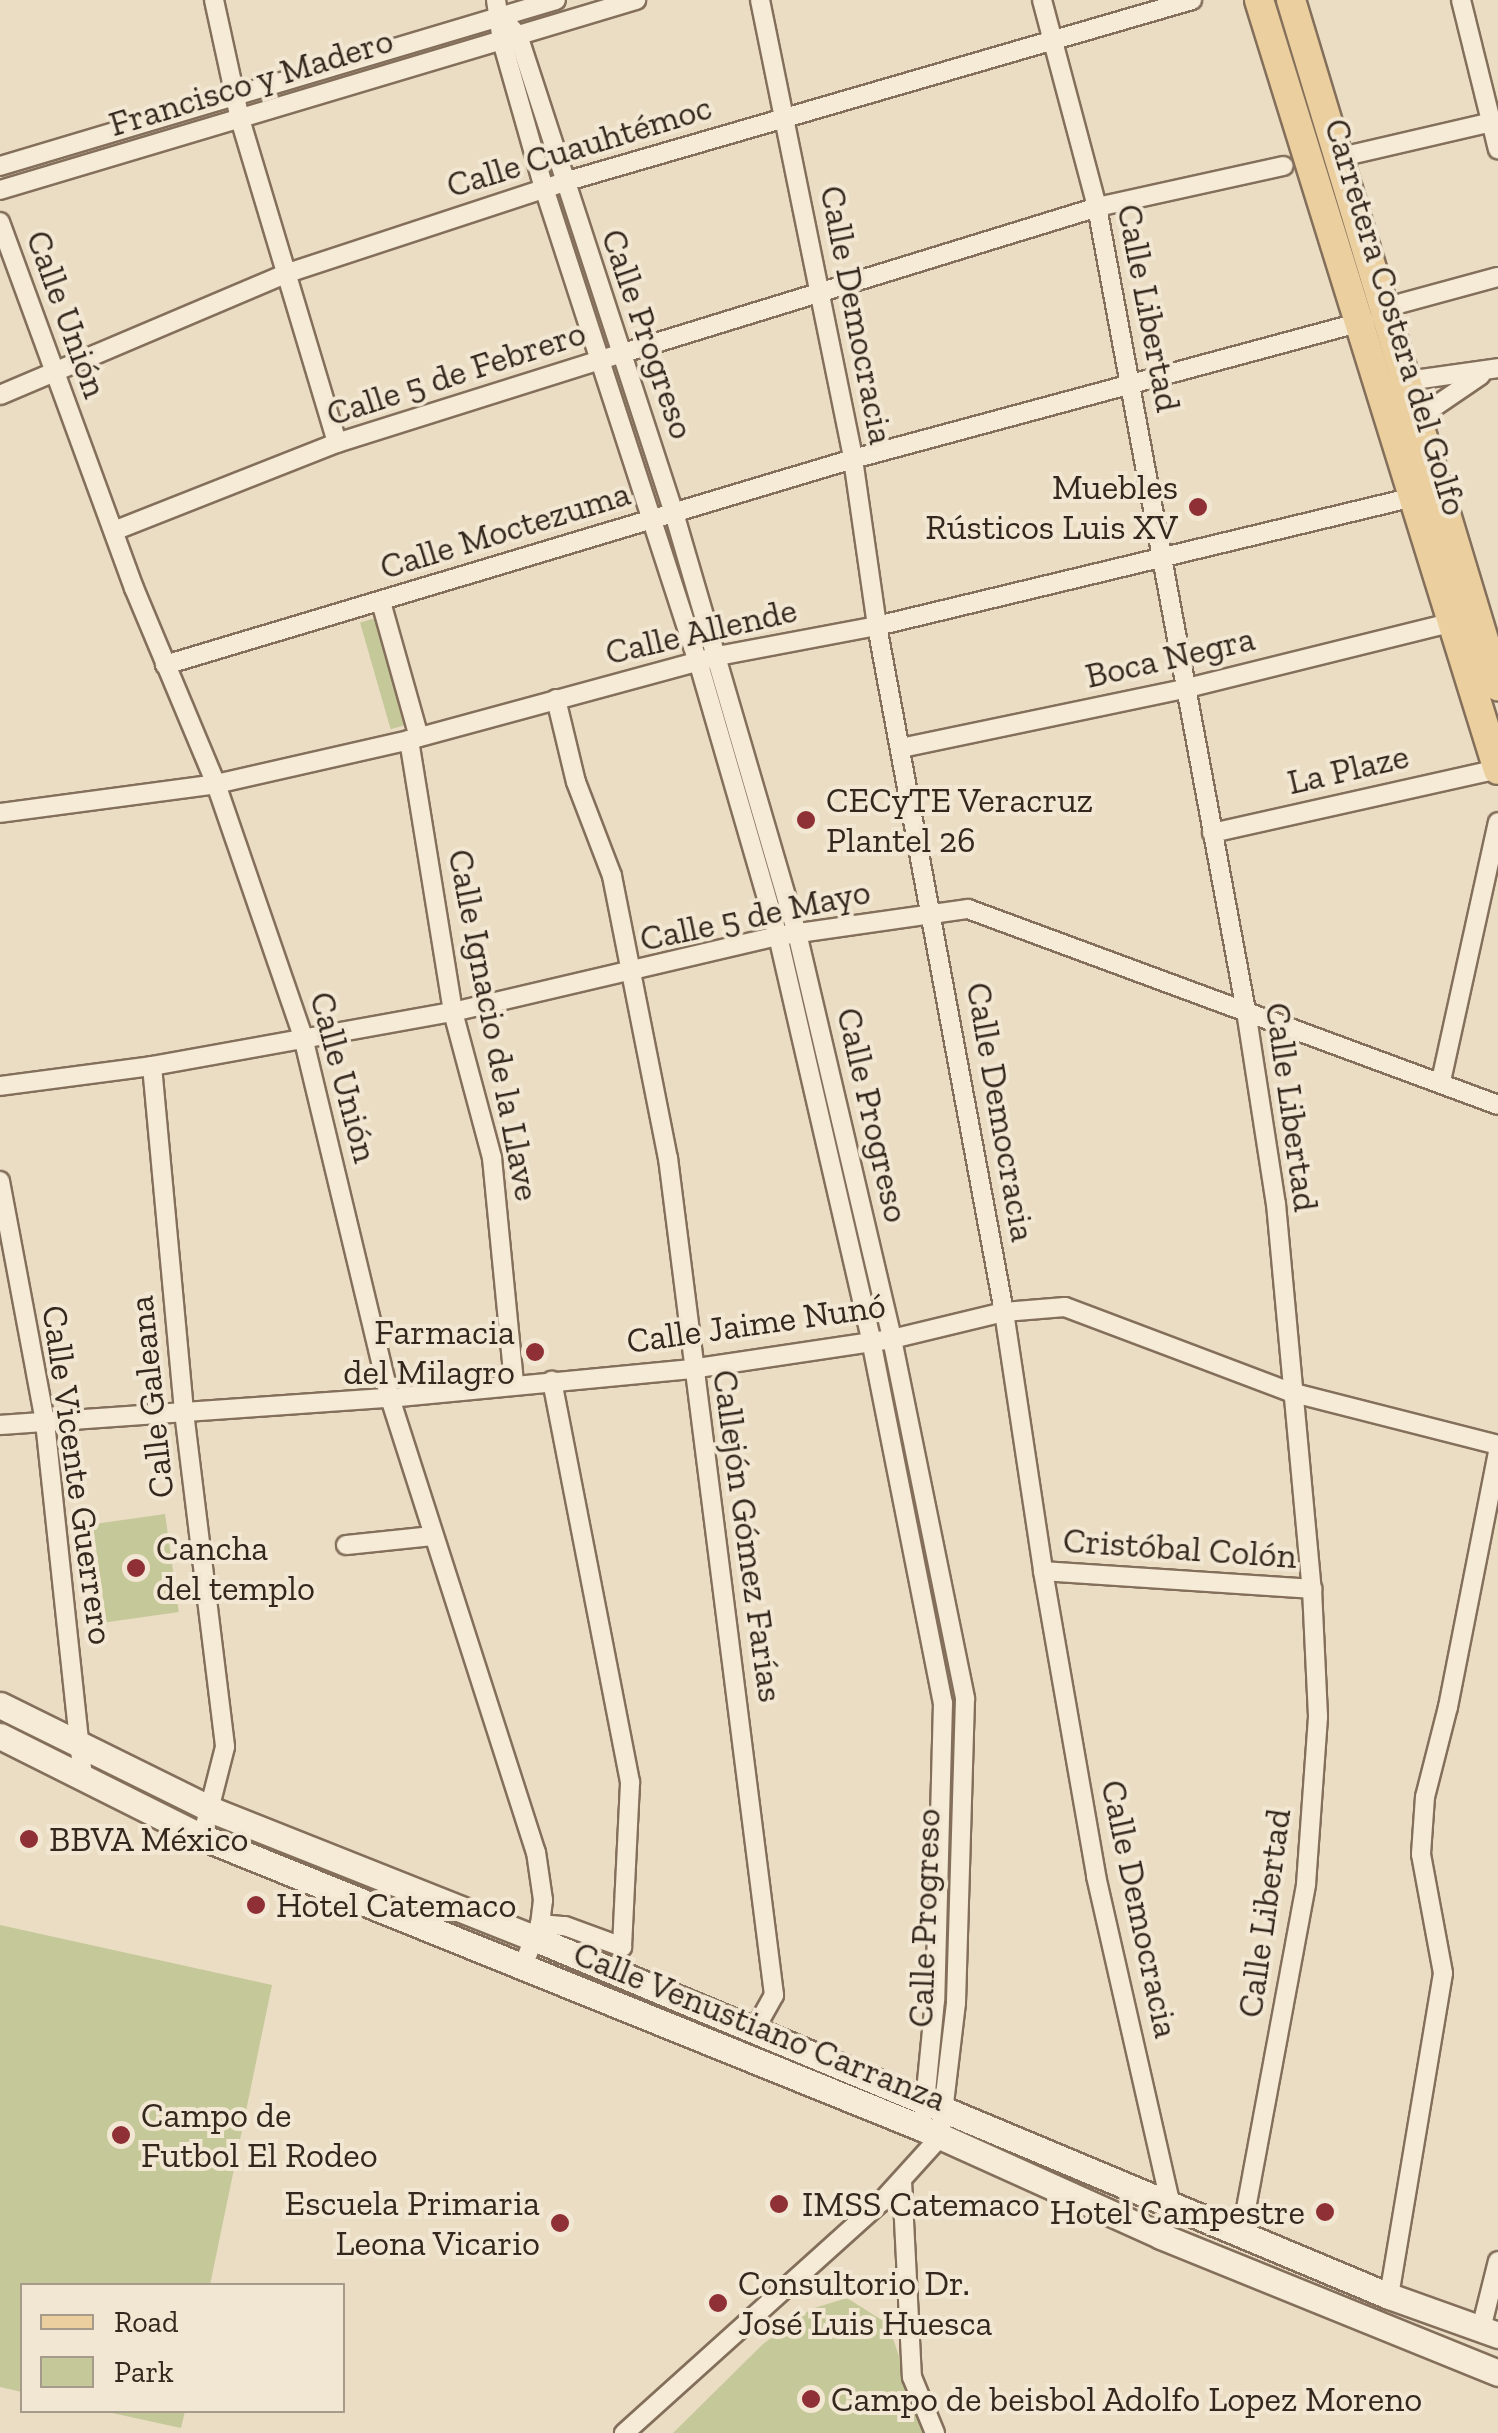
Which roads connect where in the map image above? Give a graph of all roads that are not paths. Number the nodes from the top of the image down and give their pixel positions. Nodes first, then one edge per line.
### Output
1 (214, 0) edge
2 (556, 0) edge
3 (636, 0) edge
4 (760, 0) edge
5 (1042, 0) edge
6 (1192, 0) edge
7 (1259, 0) edge
8 (1290, 0) edge
9 (1460, 0) edge
10 (499, 8) edge
11 (510, 38) junction
12 (1052, 39) junction
13 (235, 93) junction
14 (784, 117) junction
15 (240, 119) junction
16 (1492, 122) junction
17 (1498, 150) edge
18 (1337, 158) junction
19 (0, 166) edge
20 (1284, 166) dead end
21 (564, 182) junction
22 (544, 188) junction
23 (0, 190) edge
24 (1096, 207) junction
25 (0, 222) edge
26 (1361, 238) junction
27 (1333, 243) junction
28 (288, 273) junction
29 (1498, 277) edge
30 (820, 294) junction
31 (1381, 314) junction
32 (620, 354) junction
33 (601, 361) junction
34 (1492, 370) edge
35 (52, 373) junction
36 (1393, 384) junction
37 (1132, 386) junction
38 (0, 395) edge
39 (1404, 424) junction
40 (337, 444) junction
41 (852, 459) junction
42 (1414, 497) junction
43 (674, 513) junction
44 (652, 519) junction
45 (116, 530) junction
46 (1164, 554) junction
47 (381, 602) junction
48 (1453, 622) junction
49 (877, 626) junction
50 (718, 656) junction
51 (698, 661) junction
52 (166, 665) junction
53 (1498, 686) edge
54 (1187, 688) junction
55 (556, 699) junction
56 (414, 739) junction
57 (901, 748) junction
58 (1498, 770) edge
59 (216, 784) junction
60 (0, 812) edge
61 (1498, 822) edge
62 (1212, 833) junction
63 (932, 914) junction
64 (788, 934) junction
65 (634, 972) junction
66 (1246, 1011) junction
67 (453, 1012) junction
68 (303, 1037) junction
69 (152, 1066) junction
70 (1442, 1081) junction
71 (0, 1086) edge
72 (1498, 1105) edge
73 (0, 1182) edge
74 (1004, 1312) junction
75 (892, 1339) junction
76 (871, 1340) junction
77 (691, 1369) junction
78 (552, 1380) junction
79 (514, 1383) junction
80 (1290, 1392) junction
81 (390, 1398) junction
82 (184, 1412) junction
83 (45, 1422) junction
84 (0, 1425) edge
85 (1498, 1448) edge
86 (431, 1536) junction
87 (346, 1545) dead end
88 (1043, 1571) junction
89 (1312, 1590) junction
90 (965, 1699) junction
91 (943, 1703) junction
92 (0, 1705) edge
93 (0, 1736) edge
94 (80, 1748) junction
95 (83, 1780) junction
96 (212, 1810) junction
97 (202, 1838) junction
98 (537, 1931) junction
99 (522, 1968) junction
100 (754, 2031) junction
101 (933, 2121) junction
102 (902, 2181) junction
103 (1171, 2206) junction
104 (1161, 2236) junction
105 (1241, 2236) junction
106 (1498, 2261) edge
107 (1389, 2296) junction
108 (1490, 2332) edge
109 (1498, 2373) edge
110 (624, 2433) edge
111 (935, 2433) edge

1 - 13 street
2 - 10 street, Francisco y Madero
3 - 11 street, Francisco y Madero
4 - 14 street, Calle Democracia
5 - 12 street, Calle Libertad
6 - 12 street, Calle Cuauhtémoc
7 - 27 main road, Carretera Costera del Golfo
8 - 18 main road, Carretera Costera del Golfo
9 - 16 street
10 - 11 street, Calle Progreso
10 - 13 street, Francisco y Madero
11 - 15 street, Francisco y Madero
11 - 21 street, Calle Progreso
11 - 22 street, Calle Progreso
12 - 14 street, Calle Cuauhtémoc
12 - 24 street, Calle Libertad
13 - 15 street
13 - 19 street, Francisco y Madero
14 - 21 street, Calle Cuauhtémoc
14 - 30 street, Calle Democracia
15 - 23 street, Francisco y Madero
15 - 28 street
16 - 17 street
16 - 18 street
18 - 26 main road, Carretera Costera del Golfo
20 - 24 street, Calle 5 de Febrero
21 - 22 street, Calle Cuauhtémoc
21 - 32 street, Calle Progreso
22 - 28 street, Calle Cuauhtémoc
22 - 33 street, Calle Progreso
24 - 30 street, Calle 5 de Febrero
24 - 37 street, Calle Libertad
25 - 35 street, Calle Unión
26 - 27 street
26 - 31 main road, Carretera Costera del Golfo
27 - 31 main road, Carretera Costera del Golfo
28 - 35 street, Calle Cuauhtémoc
28 - 40 street
29 - 31 street, Calle Moctezuma
30 - 32 street, Calle 5 de Febrero
30 - 41 street, Calle Democracia
31 - 36 main road, Carretera Costera del Golfo
31 - 37 street, Calle Moctezuma
32 - 33 street, Calle 5 de Febrero
32 - 43 street, Calle Progreso
33 - 40 street, Calle 5 de Febrero
33 - 44 street, Calle Progreso
34 - 36 street
34 - 39 street
35 - 38 street, Calle Cuauhtémoc
35 - 45 street, Calle Unión
36 - 39 main road, Carretera Costera del Golfo
37 - 41 street, Calle Moctezuma
37 - 46 street, Calle Libertad
39 - 42 main road, Carretera Costera del Golfo
39 - 53 main road, Carretera Costera del Golfo
40 - 45 street, Calle 5 de Febrero
41 - 43 street, Calle Moctezuma
41 - 49 street, Calle Democracia
42 - 46 street, Calle Allende
42 - 48 main road, Carretera Costera del Golfo
43 - 44 street, Calle Moctezuma
43 - 50 street, Calle Progreso
44 - 47 street, Calle Moctezuma
44 - 51 street, Calle Progreso
45 - 52 street, Calle Unión
46 - 49 street, Calle Allende
46 - 54 street, Calle Libertad
47 - 52 street, Calle Moctezuma
47 - 56 street, Calle Ignacio de la Llave
48 - 54 street, Boca Negra
48 - 58 main road, Carretera Costera del Golfo
49 - 50 street, Calle Allende
49 - 57 street, Calle Democracia
50 - 51 street, Calle Allende
50 - 64 street, Calle Progreso
51 - 55 street, Calle Allende
51 - 64 street, Calle Progreso
52 - 59 street, Calle Unión
54 - 57 street, Boca Negra
54 - 62 street, Calle Libertad
55 - 56 street, Calle Allende
55 - 65 street, Callejón Gómez Farías
56 - 59 street, Calle Allende
56 - 67 street, Calle Ignacio de la Llave
57 - 63 street, Calle Democracia
58 - 62 street, La Plaze
59 - 60 street, Calle Allende
59 - 68 street, Calle Unión
61 - 70 street
62 - 66 street, Calle Libertad
63 - 64 street, Calle 5 de Mayo
63 - 66 street, Calle 5 de Mayo
63 - 74 street, Calle Democracia
64 - 65 street, Calle 5 de Mayo
64 - 75 street, Calle Progreso
64 - 76 street, Calle Progreso
65 - 67 street, Calle 5 de Mayo
65 - 77 street, Callejón Gómez Farías
66 - 70 street, Calle 5 de Mayo
66 - 80 street, Calle Libertad
67 - 68 street, Calle 5 de Mayo
67 - 79 street, Calle Ignacio de la Llave
68 - 69 street, Calle 5 de Mayo
68 - 81 street, Calle Unión
69 - 71 street, Calle 5 de Mayo
69 - 82 street, Calle Galeana
70 - 72 street, Calle 5 de Mayo
73 - 83 street, Calle Vicente Guerrero
74 - 75 street, Calle Jaime Nunó
74 - 80 street, Calle Jaime Nunó
74 - 88 street, Calle Democracia
75 - 76 street, Calle Jaime Nunó
75 - 90 street, Calle Progreso
76 - 77 street, Calle Jaime Nunó
76 - 91 street, Calle Progreso
77 - 78 street, Calle Jaime Nunó
77 - 100 street, Callejón Gómez Farías
78 - 79 street, Calle Jaime Nunó
78 - 98 street
79 - 81 street, Calle Jaime Nunó
80 - 85 street, Calle Jaime Nunó
80 - 89 street, Calle Libertad
81 - 82 street, Calle Jaime Nunó
81 - 86 street, Calle Unión
82 - 83 street, Calle Jaime Nunó
82 - 96 street, Calle Galeana
83 - 84 street, Calle Jaime Nunó
83 - 94 street, Calle Vicente Guerrero
85 - 107 street
86 - 87 street
86 - 98 street, Calle Unión
88 - 89 street, Cristóbal Colón
88 - 103 street, Calle Democracia
89 - 105 street, Calle Libertad
90 - 91 street
90 - 101 street, Calle Progreso
91 - 101 street, Calle Progreso
92 - 94 main road, Calle Venustiano Carranza
93 - 95 main road, Calle Venustiano Carranza
94 - 95 street, Calle Vicente Guerrero
94 - 96 main road, Calle Venustiano Carranza
95 - 97 main road, Calle Venustiano Carranza
96 - 97 street, Calle Galeana
96 - 98 main road, Calle Venustiano Carranza
97 - 99 main road, Calle Venustiano Carranza
98 - 99 street, Calle Unión
98 - 100 main road, Calle Venustiano Carranza
99 - 101 main road, Calle Venustiano Carranza
100 - 101 main road, Calle Venustiano Carranza
101 - 102 street, Calle Progreso
101 - 103 main road, Calle Venustiano Carranza
101 - 104 main road, Calle Venustiano Carranza
102 - 110 street
102 - 111 street
103 - 104 street
103 - 105 main road, Calle Venustiano Carranza
104 - 109 main road, Calle Venustiano Carranza
105 - 107 main road, Calle Venustiano Carranza
106 - 108 street
107 - 108 main road, Calle Venustiano Carranza

